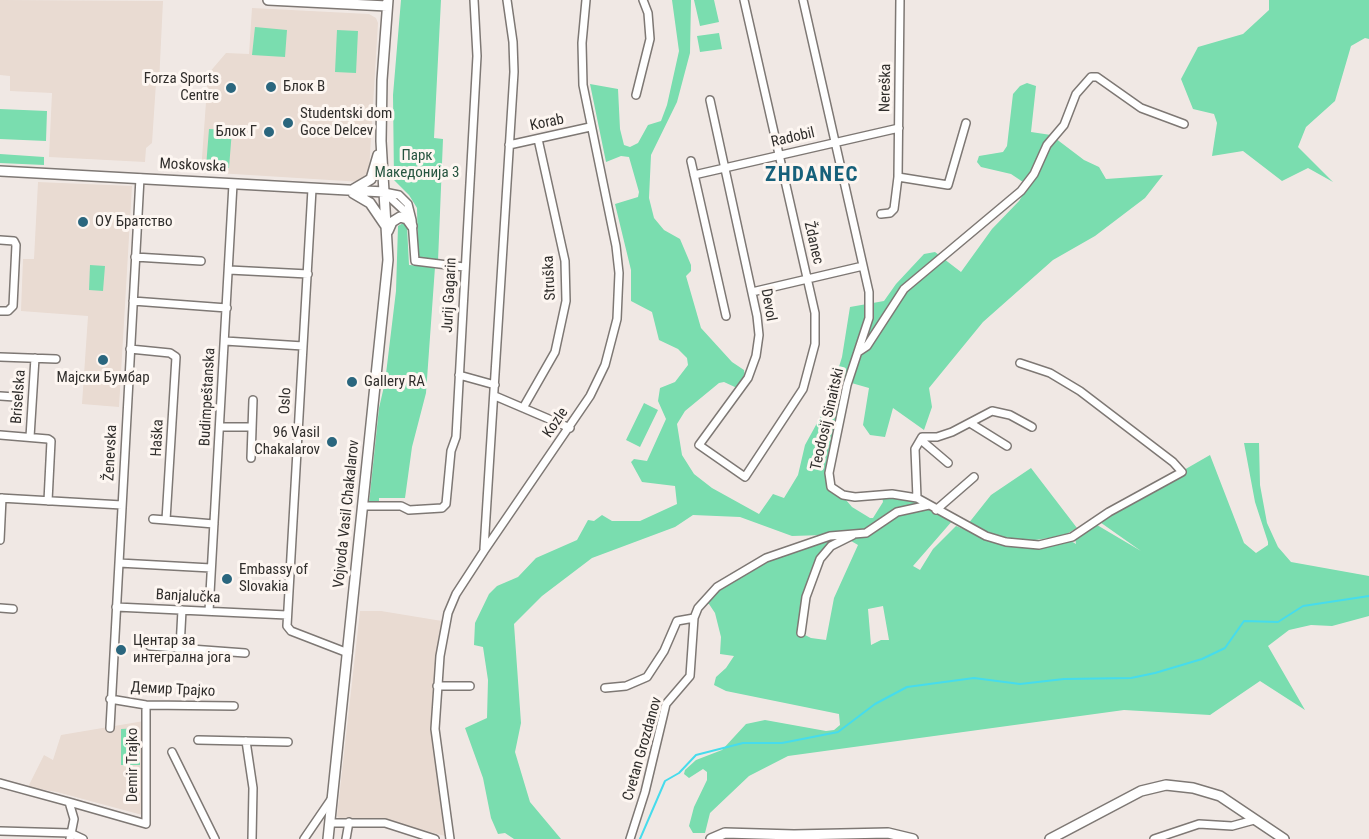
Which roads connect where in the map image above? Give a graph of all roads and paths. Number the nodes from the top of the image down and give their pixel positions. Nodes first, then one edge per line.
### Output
1 (268, 0) edge
2 (374, 0) edge
3 (474, 0) edge
4 (507, 0) edge
5 (586, 0) edge
6 (643, 0) edge
7 (744, 0) edge
8 (803, 0) edge
9 (900, 0) edge
10 (387, 3) edge
11 (362, 5) junction
12 (385, 32) junction
13 (636, 95) dead end
14 (710, 100) dead end
15 (966, 123) dead end
16 (1184, 124) dead end
17 (590, 127) junction
18 (898, 128) junction
19 (538, 139) junction
20 (381, 141) junction
21 (836, 143) junction
22 (509, 145) junction
23 (779, 156) junction
24 (691, 161) dead end
25 (724, 168) junction
26 (0, 171) edge
27 (694, 175) junction
28 (898, 177) junction
29 (140, 178) junction
30 (233, 184) junction
31 (312, 189) junction
32 (345, 190) junction
33 (384, 192) junction
34 (881, 214) dead end
35 (412, 223) junction
36 (388, 231) junction
37 (0, 240) edge
38 (135, 257) junction
39 (201, 261) dead end
40 (863, 266) junction
41 (464, 267) junction
42 (229, 270) junction
43 (308, 274) junction
44 (807, 279) junction
45 (752, 292) junction
46 (133, 301) junction
47 (227, 308) junction
48 (0, 311) edge
49 (726, 316) dead end
50 (225, 341) junction
51 (303, 346) junction
52 (130, 350) junction
53 (858, 352) junction
54 (0, 357) edge
55 (36, 358) junction
56 (56, 359) dead end
57 (1020, 363) dead end
58 (459, 375) junction
59 (495, 385) junction
60 (0, 396) edge
61 (495, 396) junction
62 (15, 397) dead end
63 (253, 400) dead end
64 (523, 408) junction
65 (970, 423) junction
66 (220, 427) junction
67 (252, 427) junction
68 (1032, 427) dead end
69 (570, 428) junction
70 (0, 435) edge
71 (30, 437) junction
72 (921, 440) junction
73 (1007, 446) dead end
74 (251, 458) dead end
75 (948, 463) dead end
76 (745, 477) joint
77 (974, 477) dead end
78 (1, 498) edge
79 (917, 498) junction
80 (48, 501) junction
81 (122, 506) junction
82 (363, 506) junction
83 (929, 506) junction
84 (936, 510) junction
85 (153, 519) dead end
86 (166, 520) junction
87 (214, 524) junction
88 (855, 534) junction
89 (0, 540) edge
90 (483, 551) junction
91 (119, 563) junction
92 (212, 567) junction
93 (116, 607) junction
94 (0, 608) edge
95 (13, 609) dead end
96 (182, 610) junction
97 (209, 611) junction
98 (287, 615) junction
99 (694, 618) junction
100 (801, 633) dead end
101 (150, 646) dead end
102 (180, 648) junction
103 (245, 653) dead end
104 (348, 653) junction
105 (437, 686) junction
106 (470, 686) dead end
107 (605, 688) dead end
108 (110, 699) junction
109 (146, 705) junction
110 (234, 706) dead end
111 (110, 728) dead end
112 (198, 740) dead end
113 (246, 741) junction
114 (288, 742) dead end
115 (172, 752) dead end
116 (0, 783) edge
117 (334, 796) junction
118 (69, 802) junction
119 (1254, 820) junction
120 (349, 822) junction
121 (331, 823) junction
122 (0, 831) edge
123 (70, 836) edge
124 (307, 838) edge
125 (83, 839) edge
126 (215, 839) edge
127 (252, 839) edge
128 (328, 839) edge
129 (346, 839) edge
130 (435, 839) edge
131 (450, 839) edge
132 (630, 839) edge
133 (711, 839) edge
134 (913, 839) edge
135 (1050, 839) edge
136 (1154, 839) edge
137 (1284, 839) edge

1 - 11 street
2 - 11 street
3 - 41 street, Jurij Gagarin
4 - 22 street
5 - 17 street, Kozle
6 - 13 street
7 - 23 street, Ždanec
8 - 21 street, Teodosij Sinaitski
9 - 18 street, Nereška
10 - 11 street
10 - 12 street
11 - 12 street
12 - 20 street
14 - 25 street, Devol
15 - 28 street
16 - 53 street
17 - 19 street, Korab
17 - 69 street, Kozle
18 - 21 street, Radobil
18 - 28 street, Nereška
19 - 22 street, Korab
19 - 64 street, Struška
20 - 32 street
20 - 33 street, Vojvoda Vasil Chakalarov
21 - 23 street, Radobil
21 - 40 street, Teodosij Sinaitski
22 - 59 street
23 - 25 street, Radobil
23 - 44 street, Ždanec
24 - 27 street
25 - 27 street, Radobil
25 - 45 street, Devol
26 - 29 street, Moskovska
27 - 49 street
28 - 34 street, Nereška
29 - 30 street, Moskovska
29 - 38 street, Ženevska
30 - 31 street, Moskovska
30 - 42 street, Budimpeštanska
31 - 32 street, Moskovska
31 - 43 street, Oslo
32 - 33 street, Moskovska
32 - 36 street
33 - 35 street
33 - 36 street, Vojvoda Vasil Chakalarov
35 - 36 street
35 - 41 street
36 - 82 street, Vojvoda Vasil Chakalarov
37 - 48 street
38 - 39 street
38 - 46 street, Ženevska
40 - 44 street
40 - 53 street, Teodosij Sinaitski
41 - 58 street, Jurij Gagarin
42 - 43 street
42 - 47 street, Budimpeštanska
43 - 51 street, Oslo
44 - 45 street
44 - 76 street, Ždanec
45 - 76 street, Devol
46 - 47 street
46 - 52 street, Ženevska
47 - 50 street, Budimpeštanska
50 - 51 street
50 - 66 street, Budimpeštanska
51 - 98 street, Oslo
52 - 81 street, Ženevska
52 - 86 street, Haška
53 - 79 street, Teodosij Sinaitski
54 - 55 street, Briselska
55 - 56 street, Briselska
55 - 71 street, Briselska
57 - 84 street, Teodosij Sinaitski
58 - 59 street
58 - 82 street, Jurij Gagarin
59 - 61 street
60 - 62 street, Briselska
61 - 64 street
61 - 90 street
63 - 67 street
64 - 69 street
65 - 68 street
65 - 72 street
65 - 73 street
66 - 67 street
66 - 87 street, Budimpeštanska
67 - 74 street
69 - 90 street, Kozle
70 - 71 street, Briselska
71 - 80 street, Briselska
72 - 75 street
72 - 79 street
77 - 84 street
78 - 80 street
78 - 89 street
79 - 83 street, Teodosij Sinaitski
80 - 81 street
81 - 91 street, Ženevska
82 - 104 street, Vojvoda Vasil Chakalarov
83 - 84 street, Teodosij Sinaitski
83 - 88 street
85 - 86 street
86 - 87 street
87 - 92 street, Budimpeštanska
88 - 99 street
88 - 100 street
90 - 105 street, Kozle
91 - 92 street
91 - 93 street, Ženevska
92 - 97 street, Budimpeštanska
93 - 96 street, Banjalučka
93 - 108 street, Ženevska
94 - 95 street
96 - 97 street, Banjalučka
96 - 102 street
97 - 98 street, Banjalučka
98 - 104 street
99 - 107 street, Cvetan Grozdanov
99 - 132 street, Cvetan Grozdanov
101 - 102 street
102 - 103 street
104 - 117 street, Vojvoda Vasil Chakalarov
105 - 106 street
105 - 131 street, Kozle
108 - 109 street, Демир Трајко
108 - 111 street, Ženevska
109 - 110 street, Демир Трајко
109 - 118 street, Demir Trajko
112 - 113 street
113 - 114 street
113 - 127 street
115 - 126 street
116 - 118 street
117 - 121 street, Vojvoda Vasil Chakalarov
117 - 124 street
118 - 123 street
119 - 135 street
119 - 136 street
119 - 137 street
120 - 121 street
120 - 129 street
120 - 130 street
121 - 128 street, Vojvoda Vasil Chakalarov
122 - 123 street
123 - 125 street
133 - 134 street

